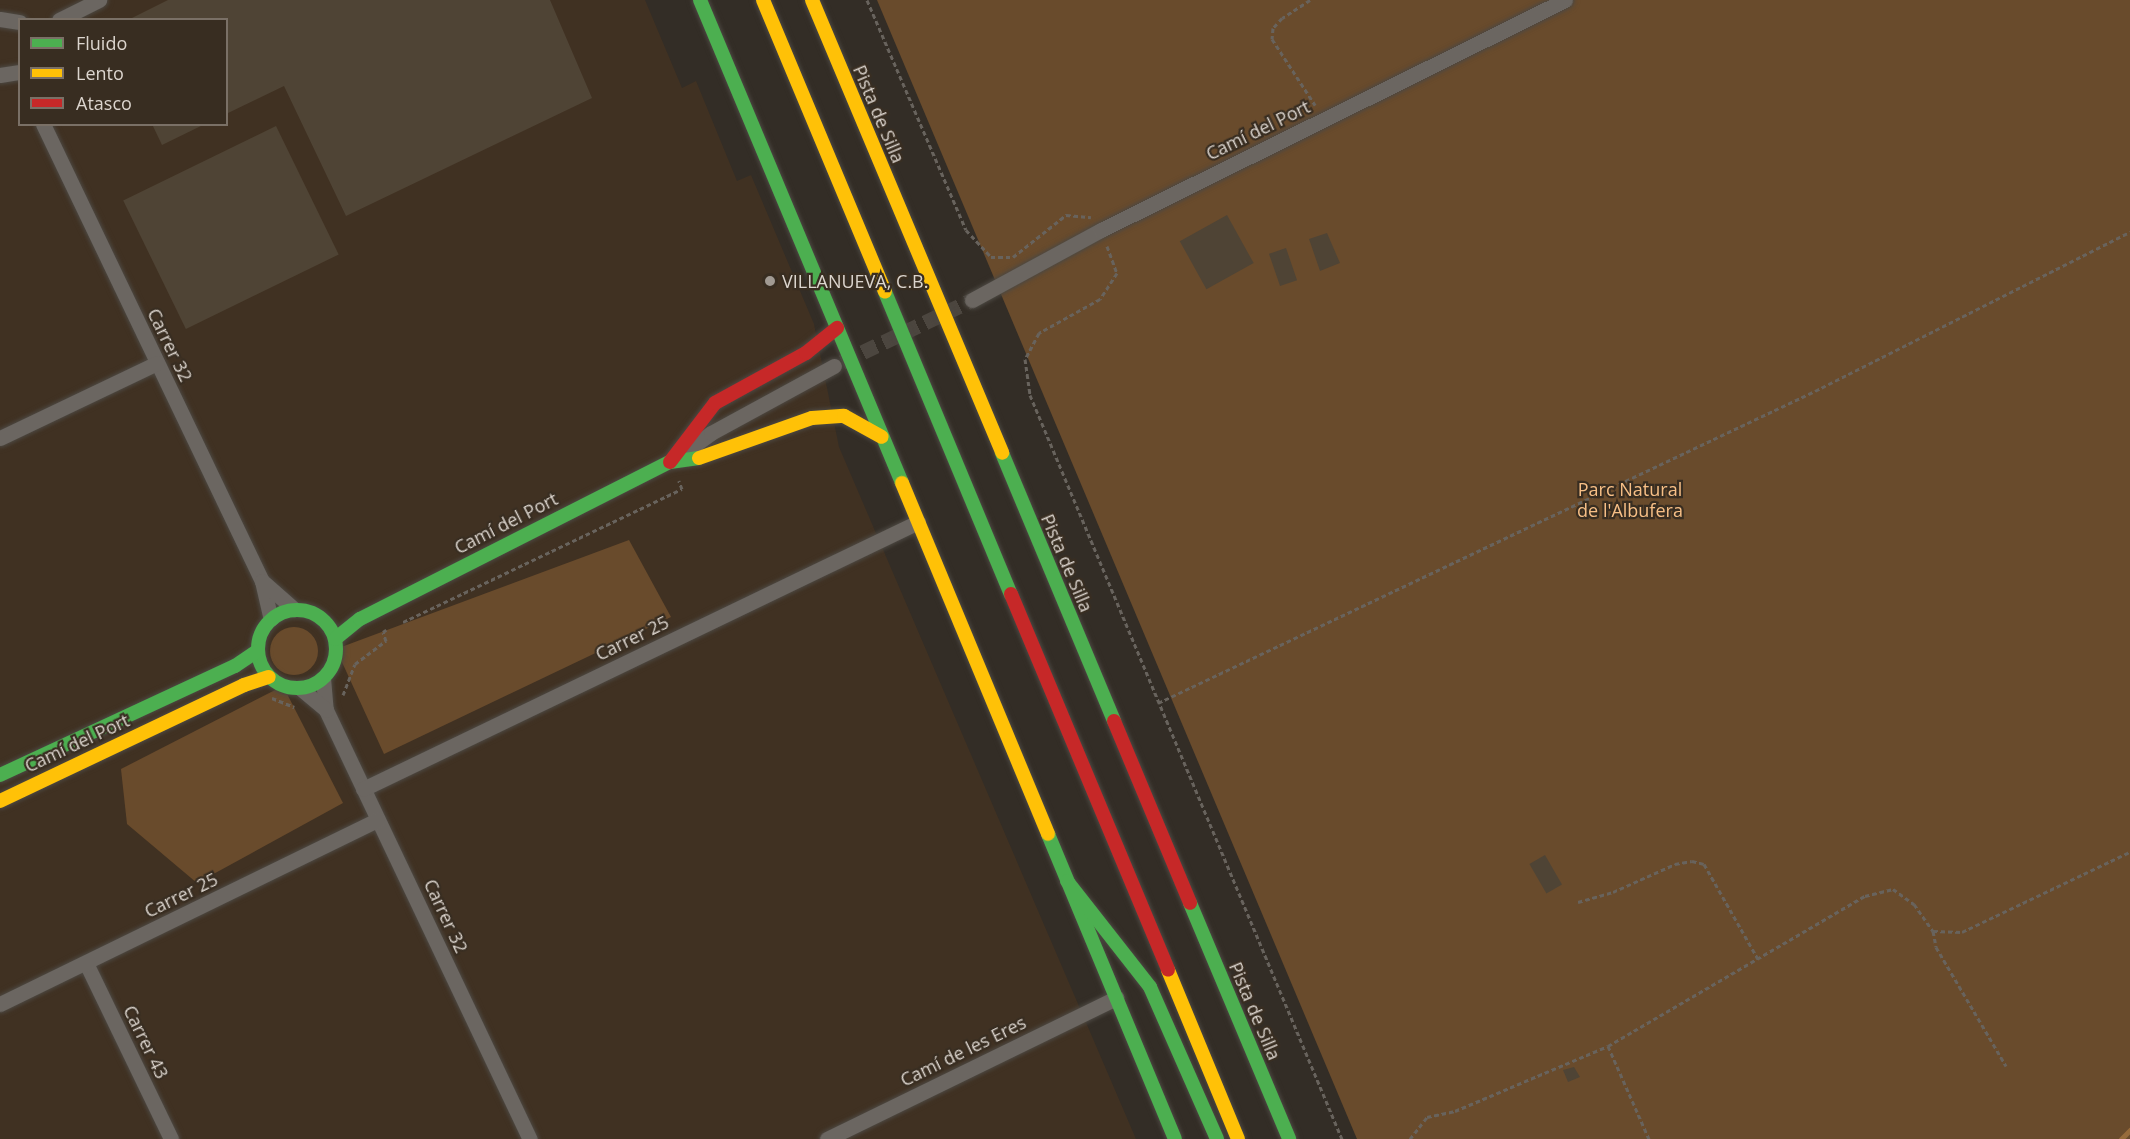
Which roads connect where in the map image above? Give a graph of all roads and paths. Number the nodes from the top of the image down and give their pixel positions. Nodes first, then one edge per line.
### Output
1 (99, 0) edge
2 (700, 0) edge
3 (762, 0) edge
4 (812, 0) edge
5 (867, 0) edge
6 (1310, 0) edge
7 (1565, 0) edge
8 (63, 18) edge
9 (0, 19) edge
10 (18, 22) edge
11 (18, 73) edge
12 (0, 75) edge
13 (1322, 120) junction
14 (44, 126) edge
15 (1101, 230) junction
16 (2130, 232) edge
17 (972, 300) tunnel mouth
18 (837, 328) junction
19 (157, 363) junction
20 (834, 366) tunnel mouth
21 (882, 437) junction
22 (0, 438) edge
23 (670, 462) junction
24 (918, 522) junction
25 (262, 581) junction
26 (294, 609) junction
27 (271, 619) junction
28 (360, 619) junction
29 (325, 620) junction
30 (335, 639) junction
31 (257, 651) junction
32 (269, 677) junction
33 (323, 678) junction
34 (300, 688) junction
35 (1158, 703) junction
36 (326, 710) junction
37 (0, 775) edge
38 (363, 789) junction
39 (0, 801) edge
40 (378, 820) junction
41 (2130, 852) edge
42 (1067, 881) junction
43 (1578, 902) dead end
44 (1933, 931) junction
45 (1758, 959) junction
46 (86, 963) junction
47 (1116, 998) junction
48 (0, 1004) edge
49 (1608, 1046) junction
50 (2006, 1066) dead end
51 (171, 1139) edge
52 (530, 1139) edge
53 (827, 1139) edge
54 (1175, 1139) edge
55 (1217, 1139) edge
56 (1238, 1139) edge
57 (1289, 1139) edge
58 (1342, 1139) edge
59 (1410, 1139) edge
60 (1649, 1139) edge

1 - 8 street
2 - 18 main road
3 - 56 main road
4 - 57 main road, Pista de Silla
5 - 15 path
6 - 13 path
7 - 13 street, Camí del Port
9 - 10 street
11 - 12 street
13 - 15 street, Camí del Port
14 - 19 street, Carrer 32
15 - 17 street, Camí del Port
15 - 35 path
16 - 35 path
18 - 21 main road
18 - 23 main road, Camí del Port
19 - 22 street
19 - 25 street, Carrer 32
20 - 23 street, Camí del Port
21 - 23 main road, Camí del Port
21 - 24 main road
23 - 28 main road, Camí del Port
24 - 38 street, Carrer 25
24 - 42 main road
25 - 26 street, Carrer 32
25 - 27 street, Carrer 32
26 - 27 main road
26 - 29 main road
27 - 31 main road
28 - 29 main road, Camí del Port
28 - 30 main road, Camí del Port
29 - 30 main road
30 - 33 main road
31 - 32 main road
31 - 37 main road, Camí del Port
32 - 34 main road
32 - 39 main road, Camí del Port
33 - 34 main road
33 - 36 street, Carrer 32
34 - 36 street, Carrer 32
35 - 58 path
36 - 38 street, Carrer 32
38 - 40 street, Carrer 32
40 - 46 street, Carrer 25
40 - 52 street, Carrer 32
41 - 44 path
42 - 47 main road
42 - 55 main road
43 - 45 path
44 - 45 path
44 - 50 path
45 - 49 path
46 - 48 street, Carrer 25
46 - 51 street, Carrer 43
47 - 53 street, Camí de les Eres
47 - 54 main road
49 - 59 path
49 - 60 path

